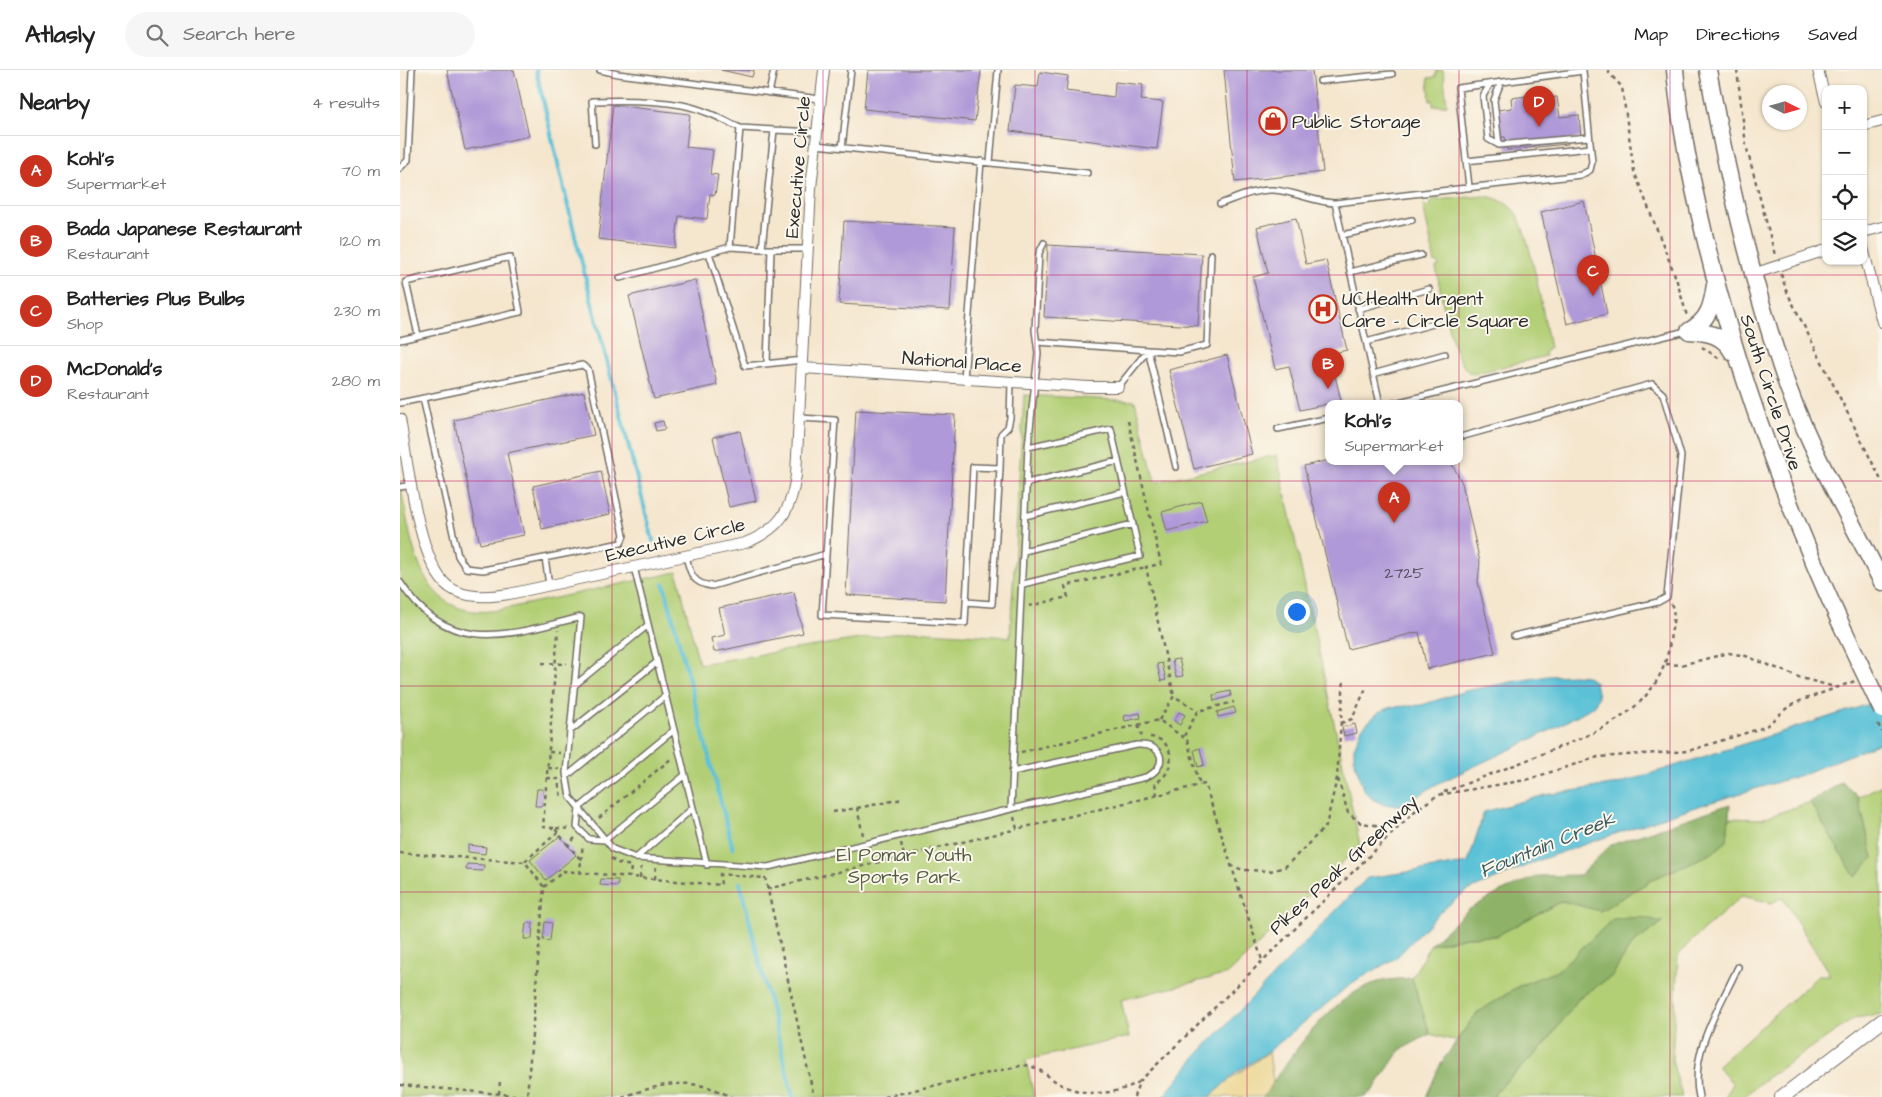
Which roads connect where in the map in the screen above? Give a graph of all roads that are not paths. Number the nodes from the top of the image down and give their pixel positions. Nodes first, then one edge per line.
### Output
1 (412, 70) edge
2 (600, 70) edge
3 (774, 70) edge
4 (824, 70) edge
5 (851, 70) edge
6 (998, 70) edge
7 (1708, 70) edge
8 (1818, 70) edge
9 (1674, 71) edge
10 (1392, 74) dead end
11 (1320, 82) dead end
12 (1501, 82) junction
13 (1490, 84) junction
14 (1822, 86) edge
15 (769, 93) junction
16 (820, 100) junction
17 (1882, 121) edge
18 (1867, 125) edge
19 (740, 128) junction
20 (774, 130) junction
21 (816, 132) junction
22 (1589, 137) junction
23 (595, 144) dead end
24 (815, 145) junction
25 (1499, 145) junction
26 (842, 148) junction
27 (1590, 148) junction
28 (981, 161) junction
29 (1466, 161) junction
30 (990, 162) junction
31 (400, 168) edge
32 (1087, 173) dead end
33 (1469, 187) junction
34 (1334, 203) junction
35 (1220, 204) dead end
36 (1412, 220) dead end
37 (1882, 227) edge
38 (1867, 231) edge
39 (1342, 235) junction
40 (1044, 243) dead end
41 (730, 247) junction
42 (762, 249) junction
43 (771, 249) junction
44 (808, 249) junction
45 (1822, 251) edge
46 (709, 253) junction
47 (1211, 254) dead end
48 (1421, 255) dead end
49 (1867, 264) edge
50 (1350, 272) junction
51 (1753, 274) junction
52 (620, 278) dead end
53 (1715, 280) junction
54 (1429, 289) dead end
55 (1358, 308) junction
56 (1882, 322) edge
57 (1437, 323) dead end
58 (1689, 327) junction
59 (418, 336) junction
60 (400, 340) edge
61 (1037, 342) junction
62 (1366, 342) junction
63 (1148, 350) junction
64 (1445, 354) dead end
65 (767, 363) junction
66 (803, 364) junction
67 (1739, 366) junction
68 (1373, 374) junction
69 (964, 379) junction
70 (1011, 382) junction
71 (1034, 383) junction
72 (1118, 387) joint
73 (423, 398) junction
74 (1379, 400) edge
75 (1406, 400) edge
76 (400, 403) edge
77 (800, 418) junction
78 (1325, 419) edge
79 (400, 420) edge
80 (1278, 429) dead end
81 (1464, 436) dead end
82 (1028, 447) junction
83 (403, 449) edge
84 (1118, 461) junction
85 (1176, 467) dead end
86 (1000, 468) junction
87 (1027, 483) junction
88 (412, 485) junction
89 (400, 487) edge
90 (1125, 492) junction
91 (1025, 516) junction
92 (1133, 524) junction
93 (1024, 551) junction
94 (826, 554) junction
95 (686, 556) junction
96 (545, 558) junction
97 (634, 567) junction
98 (400, 582) edge
99 (1882, 582) edge
100 (1023, 584) junction
101 (549, 585) junction
102 (966, 602) junction
103 (648, 625) junction
104 (1514, 636) dead end
105 (657, 662) junction
106 (575, 685) junction
107 (666, 696) junction
108 (1882, 710) edge
109 (674, 730) junction
110 (570, 731) junction
111 (1012, 772) junction
112 (685, 775) junction
113 (567, 776) junction
114 (578, 808) junction
115 (693, 808) junction
116 (1012, 809) junction
117 (605, 840) junction
118 (636, 858) junction
119 (707, 864) junction
120 (1738, 967) dead end
121 (1882, 1021) edge
122 (1699, 1097) edge
123 (1782, 1097) edge

1 - 31 lane
2 - 15 lane
3 - 15 lane
4 - 16 street, Executive Circle
5 - 26 lane
6 - 30 lane
7 - 51 main road, South Circle Drive
8 - 14 street
9 - 53 main road, South Circle Drive
10 - 11 lane
12 - 13 lane
12 - 22 lane
12 - 25 lane
13 - 25 lane
13 - 29 lane
15 - 16 lane
16 - 21 street, Executive Circle
17 - 18 street
19 - 20 lane
19 - 23 lane
19 - 41 lane
20 - 21 lane
20 - 42 lane
21 - 24 street, Executive Circle
22 - 25 lane
22 - 27 lane
24 - 26 lane
24 - 44 street, Executive Circle
26 - 28 lane
27 - 29 lane
27 - 33 lane
28 - 30 lane
28 - 69 lane
29 - 33 lane
30 - 32 lane
33 - 34 lane
34 - 35 lane
34 - 39 lane
36 - 39 lane
37 - 38 street
39 - 50 lane
40 - 61 lane
41 - 42 lane
41 - 46 lane
42 - 43 lane
43 - 44 lane
43 - 65 lane
44 - 66 street, Executive Circle
45 - 51 street
46 - 52 lane
46 - 65 lane
47 - 63 lane
48 - 50 lane
49 - 56 street
50 - 55 lane
51 - 99 main road, South Circle Drive
53 - 58 main road
53 - 67 main road, South Circle Drive
54 - 55 lane
55 - 62 lane
57 - 62 lane
58 - 67 main road
58 - 75 lane
59 - 59 lane
59 - 60 lane
61 - 63 lane
61 - 71 lane
62 - 68 lane
63 - 72 lane
63 - 85 lane
64 - 68 lane
65 - 66 lane
66 - 69 street, National Place
66 - 77 street, Executive Circle
67 - 108 main road, South Circle Drive, bridge
68 - 74 lane
69 - 70 street, National Place
70 - 71 street, National Place
70 - 86 lane
71 - 72 street, National Place
71 - 82 lane
73 - 76 lane
73 - 96 lane
73 - 96 lane
77 - 94 lane
77 - 95 street, Executive Circle
78 - 80 lane
79 - 83 street, Executive Circle
81 - 104 lane
82 - 84 lane
82 - 87 lane
83 - 88 street, Executive Circle
84 - 87 lane
84 - 90 lane
86 - 102 lane
86 - 102 lane
87 - 91 lane
88 - 89 lane
88 - 101 street, Executive Circle
90 - 91 lane
90 - 92 lane
91 - 93 lane
92 - 93 lane
92 - 100 lane
93 - 100 lane
94 - 95 lane
94 - 102 lane
95 - 97 street, Executive Circle
96 - 101 lane
97 - 101 street, Executive Circle
97 - 103 lane
98 - 106 lane
100 - 111 lane
103 - 105 lane
103 - 106 lane
105 - 107 lane
105 - 110 lane
106 - 110 lane
107 - 109 lane
107 - 113 lane
109 - 112 lane
109 - 114 lane
110 - 113 lane
111 - 116 lane
111 - 116 lane
112 - 115 lane
112 - 117 lane
113 - 114 lane
114 - 117 lane
114 - 117 lane
115 - 118 lane
115 - 119 lane
116 - 119 lane
117 - 118 lane
118 - 119 lane
120 - 122 lane
121 - 123 street

